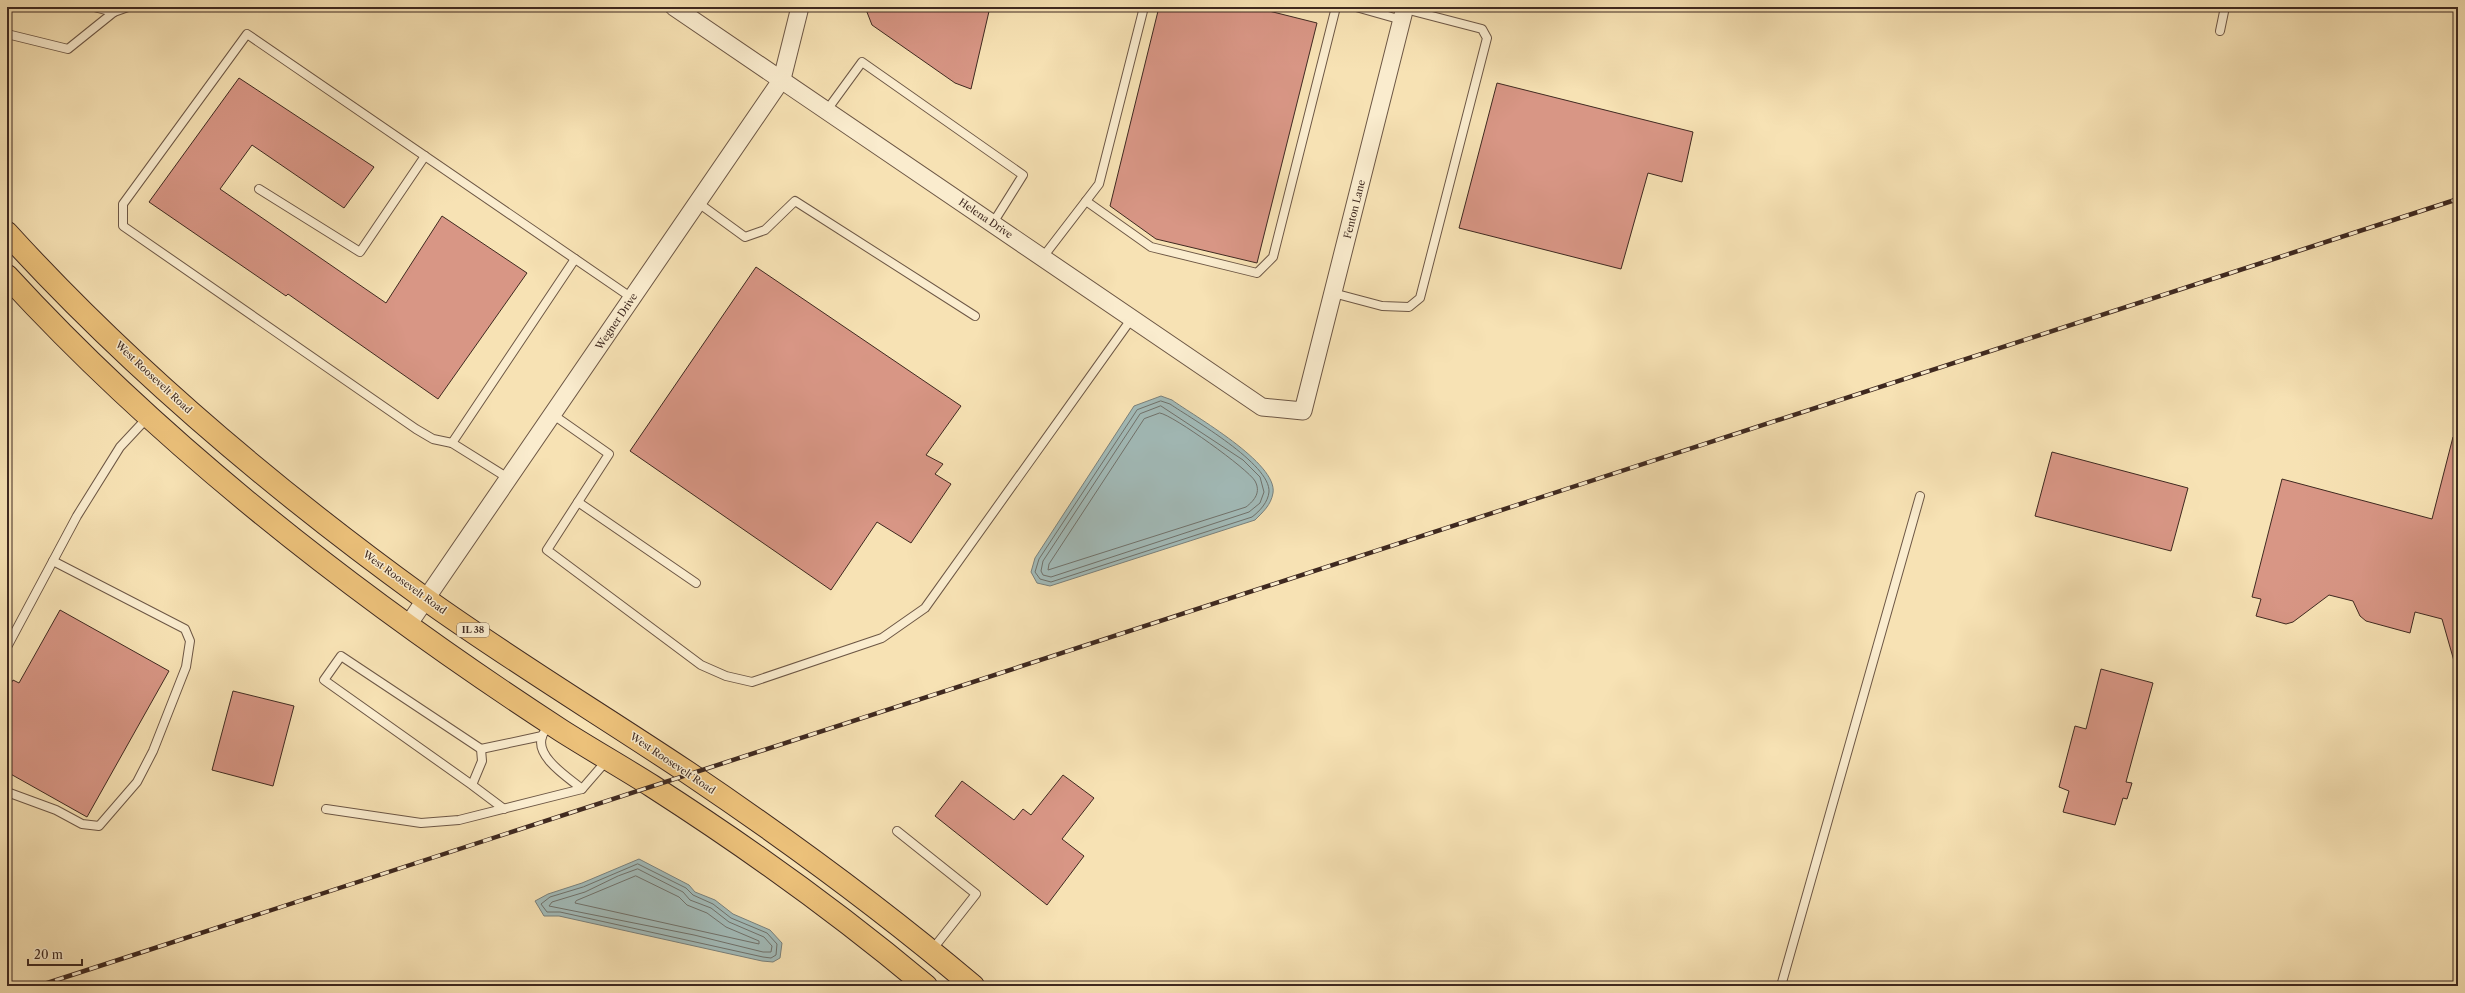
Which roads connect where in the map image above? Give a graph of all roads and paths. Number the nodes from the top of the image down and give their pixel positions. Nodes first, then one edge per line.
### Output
1 (94, 7) edge
2 (128, 7) edge
3 (674, 7) edge
4 (800, 7) edge
5 (1144, 7) edge
6 (1336, 7) edge
7 (1356, 7) edge
8 (2225, 7) edge
9 (114, 12) junction
10 (1404, 12) edge
11 (2220, 31) dead end
12 (7, 34) edge
13 (782, 79) junction
14 (827, 110) junction
15 (425, 156) junction
16 (259, 189) dead end
17 (1086, 201) junction
18 (697, 202) junction
19 (993, 223) junction
20 (7, 233) edge
21 (1043, 257) junction
22 (575, 259) junction
23 (7, 276) edge
24 (1333, 293) junction
25 (632, 298) junction
26 (975, 316) dead end
27 (1132, 318) junction
28 (1303, 410) joint
29 (552, 414) junction
30 (149, 416) junction
31 (452, 443) junction
32 (508, 478) junction
33 (1920, 496) dead end
34 (578, 502) junction
35 (53, 561) junction
36 (696, 583) dead end
37 (426, 599) junction
38 (408, 625) junction
39 (7, 647) edge
40 (546, 730) junction
41 (481, 749) junction
42 (608, 759) junction
43 (472, 785) junction
44 (582, 789) junction
45 (7, 792) edge
46 (326, 809) dead end
47 (504, 809) junction
48 (897, 832) dead end
49 (931, 951) junction
50 (926, 986) edge
51 (973, 986) edge
52 (1781, 986) edge

1 - 9 lane
2 - 9 lane
3 - 13 street, Helena Drive
4 - 13 street, Wegner Drive
5 - 17 lane
6 - 17 lane
7 - 10 lane
8 - 11 lane
9 - 12 lane
10 - 24 street, Fenton Lane
10 - 24 lane
13 - 14 street, Helena Drive
13 - 18 street, Wegner Drive
14 - 19 street, Helena Drive
14 - 19 lane
15 - 16 lane
15 - 22 lane
15 - 31 lane
17 - 21 lane
18 - 25 street, Wegner Drive
18 - 26 lane
19 - 21 street, Helena Drive
20 - 37 main road, West Roosevelt Road / IL 38
21 - 27 street, Helena Drive
22 - 25 lane
22 - 31 lane
23 - 30 main road
24 - 28 street, Fenton Lane
25 - 29 street, Wegner Drive
27 - 28 street, Helena Drive
27 - 34 lane
29 - 32 street, Wegner Drive
29 - 34 lane
30 - 35 lane
30 - 38 main road
31 - 32 lane
32 - 37 street, Wegner Drive
33 - 52 lane
34 - 36 lane
35 - 39 lane
35 - 45 lane
37 - 38 street, Wegner Drive
37 - 49 main road, West Roosevelt Road / IL 38
38 - 40 main road
40 - 41 lane
40 - 42 main road
40 - 44 lane
41 - 43 lane
41 - 43 lane
42 - 44 lane
42 - 50 main road
43 - 47 lane
44 - 47 lane
46 - 47 lane
48 - 49 lane
49 - 51 main road, West Roosevelt Road / IL 38

